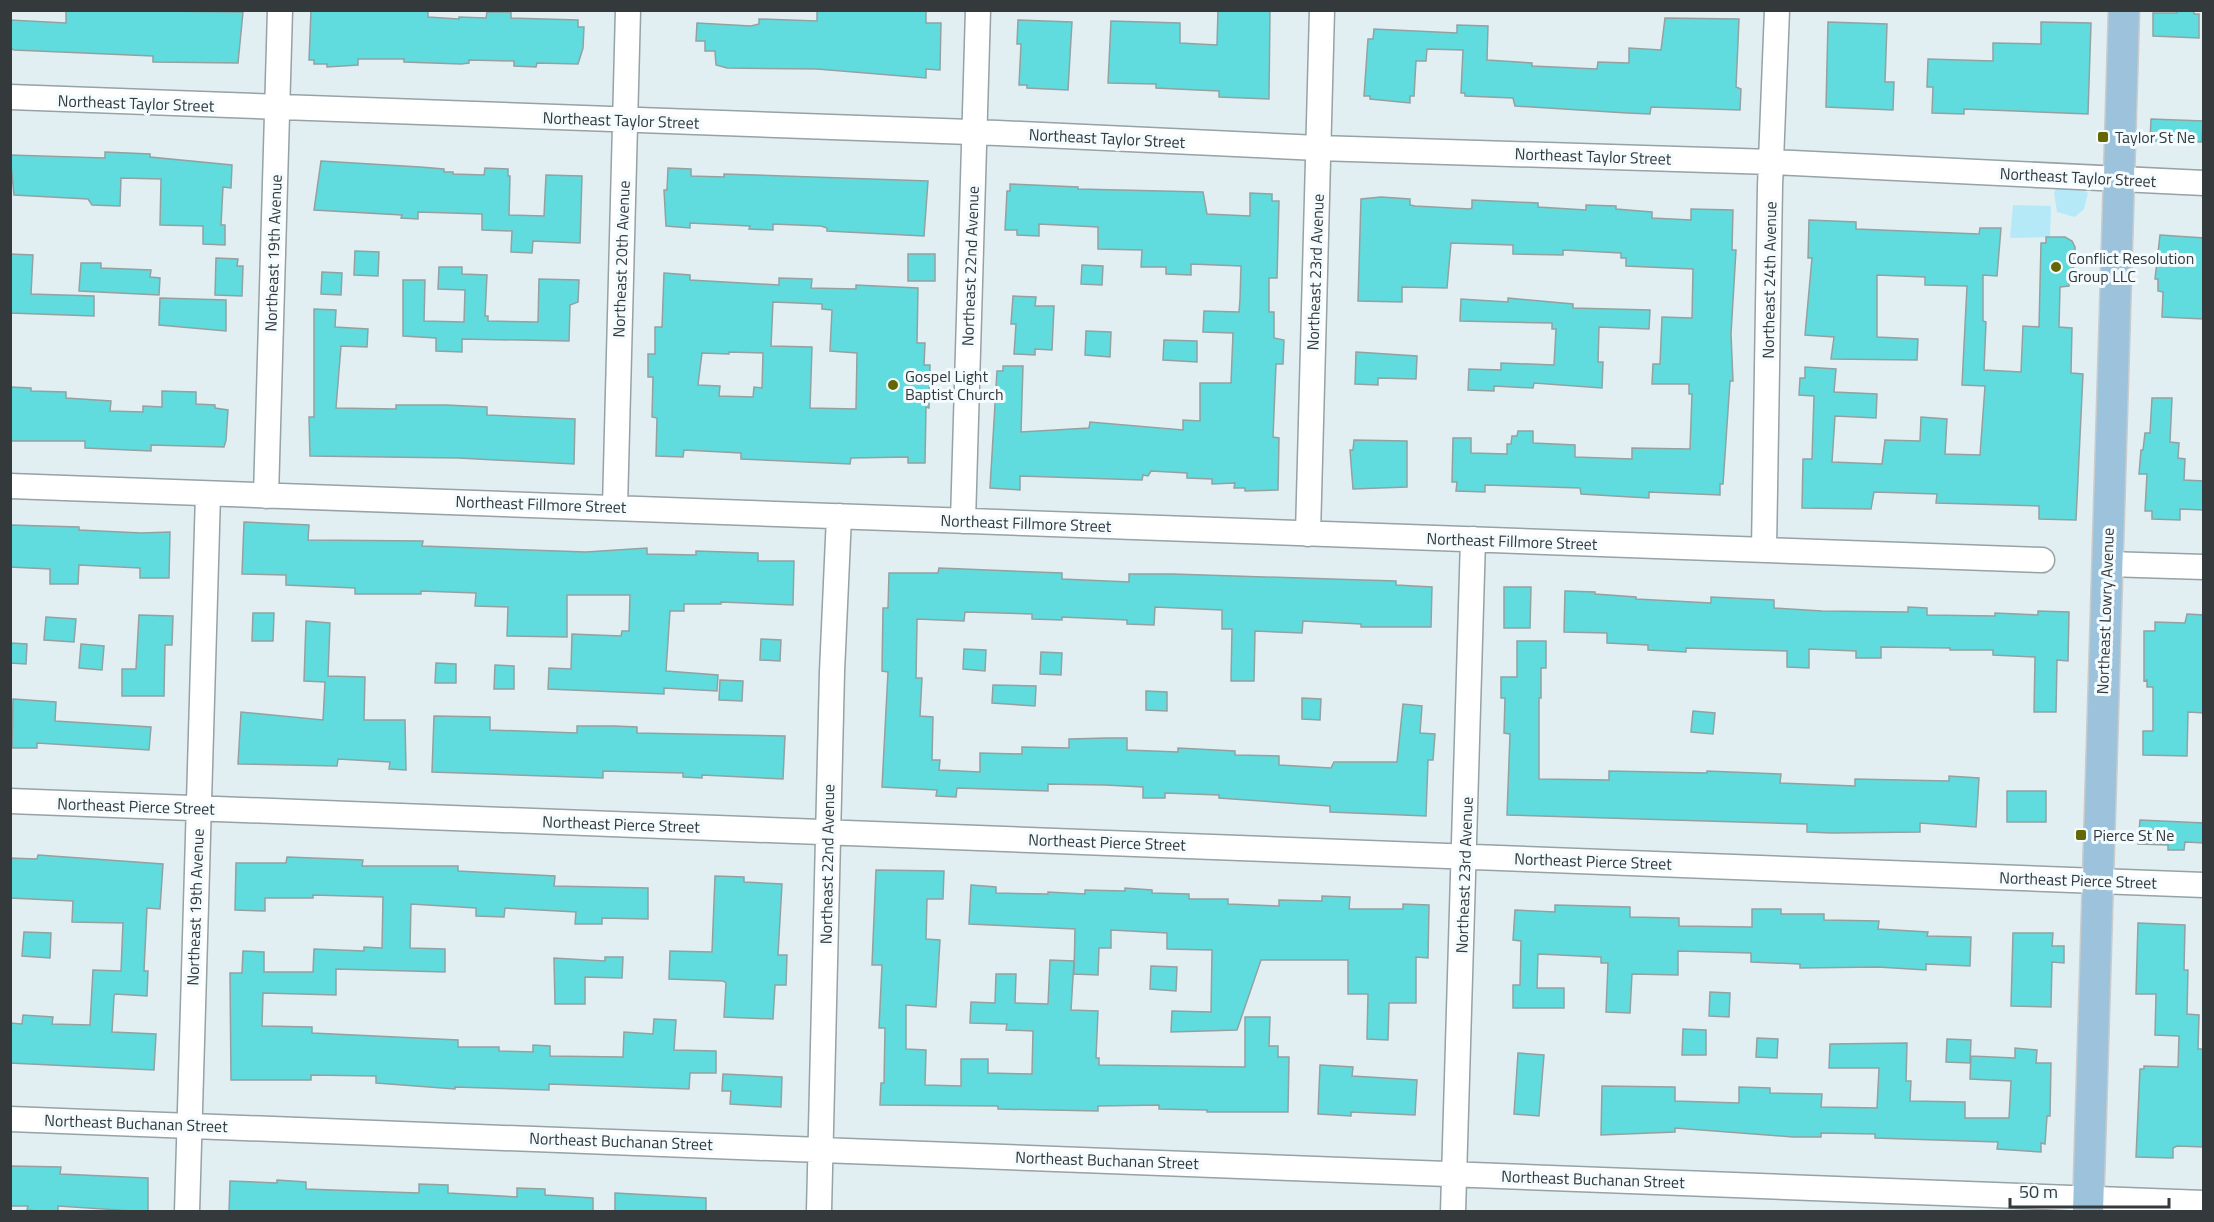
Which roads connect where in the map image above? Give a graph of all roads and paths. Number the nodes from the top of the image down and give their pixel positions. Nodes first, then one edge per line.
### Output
1 (280, 10) edge
2 (628, 10) edge
3 (978, 10) edge
4 (1322, 10) edge
5 (1777, 10) edge
6 (2124, 10) edge
7 (10, 98) edge
8 (278, 108) junction
9 (625, 120) junction
10 (974, 132) junction
11 (1318, 148) junction
12 (1772, 162) junction
13 (2119, 178) junction
14 (2204, 183) edge
15 (10, 486) edge
16 (208, 494) junction
17 (266, 496) junction
18 (615, 507) junction
19 (839, 516) junction
20 (963, 521) junction
21 (1308, 534) junction
22 (1473, 539) junction
23 (1764, 550) junction
24 (2042, 560) dead end
25 (2107, 564) junction
26 (2204, 567) edge
27 (10, 801) edge
28 (197, 808) junction
29 (828, 832) junction
30 (1464, 856) junction
31 (2096, 880) junction
32 (2204, 885) edge
33 (10, 1119) edge
34 (189, 1124) junction
35 (822, 1148) junction
36 (1454, 1174) junction
37 (2204, 1203) edge
38 (2088, 1205) edge
39 (187, 1212) edge
40 (819, 1212) edge
41 (1453, 1212) edge

1 - 8 street, Northeast 19th Avenue
2 - 9 street, Northeast 20th Avenue
3 - 10 street, Northeast 22nd Avenue
4 - 11 street, Northeast 23rd Avenue
5 - 12 street, Northeast 24th Avenue
6 - 13 main road, Northeast Lowry Avenue
7 - 8 street, Northeast Taylor Street
8 - 9 street, Northeast Taylor Street
8 - 17 street, Northeast 19th Avenue
9 - 10 street, Northeast Taylor Street
9 - 18 street, Northeast 20th Avenue
10 - 11 street, Northeast Taylor Street
10 - 20 street, Northeast 22nd Avenue
11 - 12 street, Northeast Taylor Street
11 - 21 street, Northeast 23rd Avenue
12 - 13 street, Northeast Taylor Street
12 - 23 street, Northeast 24th Avenue
13 - 14 street, Northeast Taylor Street
13 - 25 main road, Northeast Lowry Avenue
15 - 16 street, Northeast Fillmore Street
16 - 17 street, Northeast Fillmore Street
16 - 28 street, Northeast 19th Avenue
17 - 18 street, Northeast Fillmore Street
18 - 19 street, Northeast Fillmore Street
19 - 20 street, Northeast Fillmore Street
19 - 29 street, Northeast 22nd Avenue
20 - 21 street, Northeast Fillmore Street
21 - 22 street, Northeast Fillmore Street
22 - 23 street, Northeast Fillmore Street
22 - 30 street, Northeast 23rd Avenue
23 - 24 street, Northeast Fillmore Street
25 - 26 street
25 - 31 main road, Northeast Lowry Avenue
27 - 28 street, Northeast Pierce Street
28 - 29 street, Northeast Pierce Street
28 - 34 street, Northeast 19th Avenue
29 - 30 street, Northeast Pierce Street
29 - 35 street, Northeast 22nd Avenue
30 - 31 street, Northeast Pierce Street
30 - 36 street, Northeast 23rd Avenue
31 - 32 street, Northeast Pierce Street
31 - 38 main road, Northeast Lowry Avenue
33 - 34 street, Northeast Buchanan Street
34 - 35 street, Northeast Buchanan Street
34 - 39 street, Northeast 19th Avenue
35 - 36 street, Northeast Buchanan Street
35 - 40 street, Northeast 22nd Avenue
36 - 38 street, Northeast Buchanan Street
36 - 41 street, Northeast 23rd Avenue
37 - 38 street, Northeast Buchanan Street

